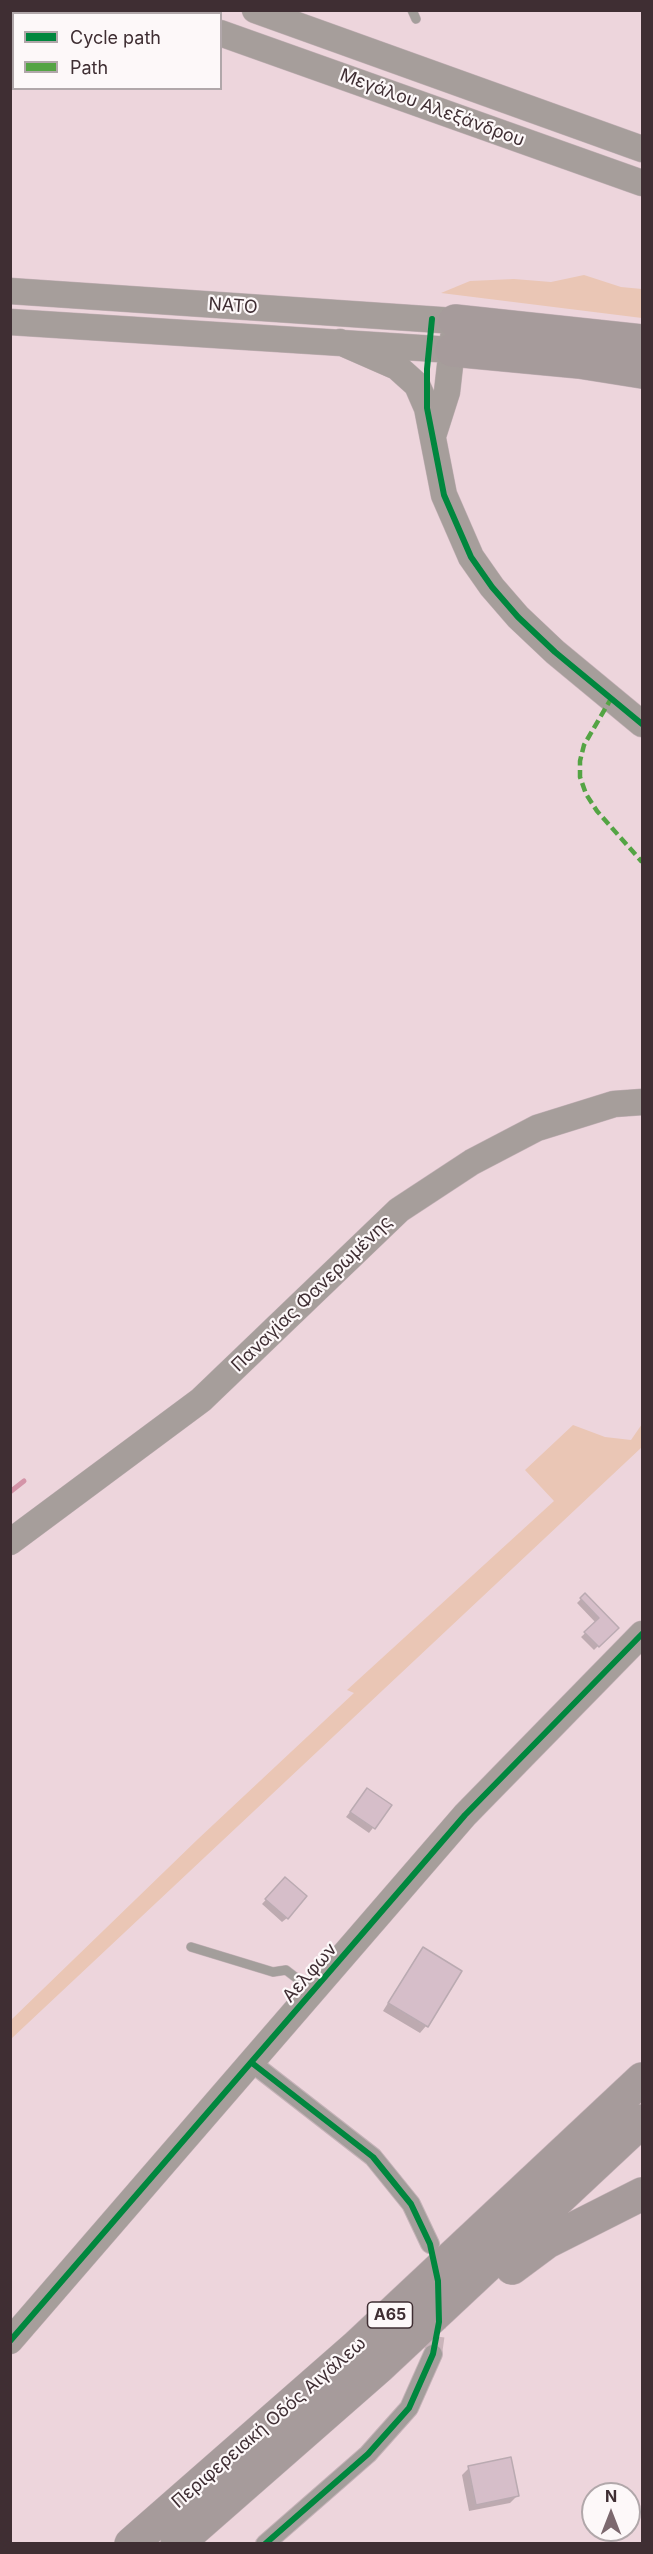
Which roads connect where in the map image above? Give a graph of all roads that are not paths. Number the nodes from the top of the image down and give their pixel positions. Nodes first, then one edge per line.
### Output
1 (255, 10) edge
2 (222, 34) edge
3 (642, 149) edge
4 (642, 183) edge
5 (10, 291) edge
6 (10, 322) edge
7 (442, 335) junction
8 (642, 341) edge
9 (340, 342) junction
10 (642, 372) edge
11 (427, 408) junction
12 (433, 436) junction
13 (642, 724) edge
14 (642, 1102) edge
15 (10, 1542) edge
16 (642, 1634) edge
17 (191, 1947) dead end
18 (314, 1991) junction
19 (252, 2063) junction
20 (642, 2079) edge
21 (642, 2121) edge
22 (642, 2194) edge
23 (430, 2244) dead end
24 (473, 2281) junction
25 (10, 2341) edge
26 (433, 2354) tunnel mouth
27 (130, 2544) edge
28 (177, 2544) edge
29 (265, 2544) edge

1 - 3 main road, Μεγάλου Αλεξάνδρου
2 - 4 main road, Μεγάλου Αλεξάνδρου
5 - 7 main road, ΝΑΤΟ
6 - 9 main road, ΝΑΤΟ
7 - 8 highway
7 - 9 main road, ΝΑΤΟ
7 - 10 highway
7 - 11 main road
7 - 12 main road
9 - 11 main road
11 - 12 main road
12 - 13 main road
14 - 15 main road, Παναγίας Φανερωμένης
16 - 18 main road, Αελφων
17 - 18 lane
18 - 19 main road, Αελφων
19 - 23 street
19 - 25 main road, Αελφων
20 - 27 highway, Περιφερειακή Οδός Αιγάλεω / Α65
21 - 24 highway, Περιφερειακή Οδός Αιγάλεω / Α65
22 - 24 highway
24 - 28 highway, Περιφερειακή Οδός Αιγάλεω / Α65
26 - 29 street

